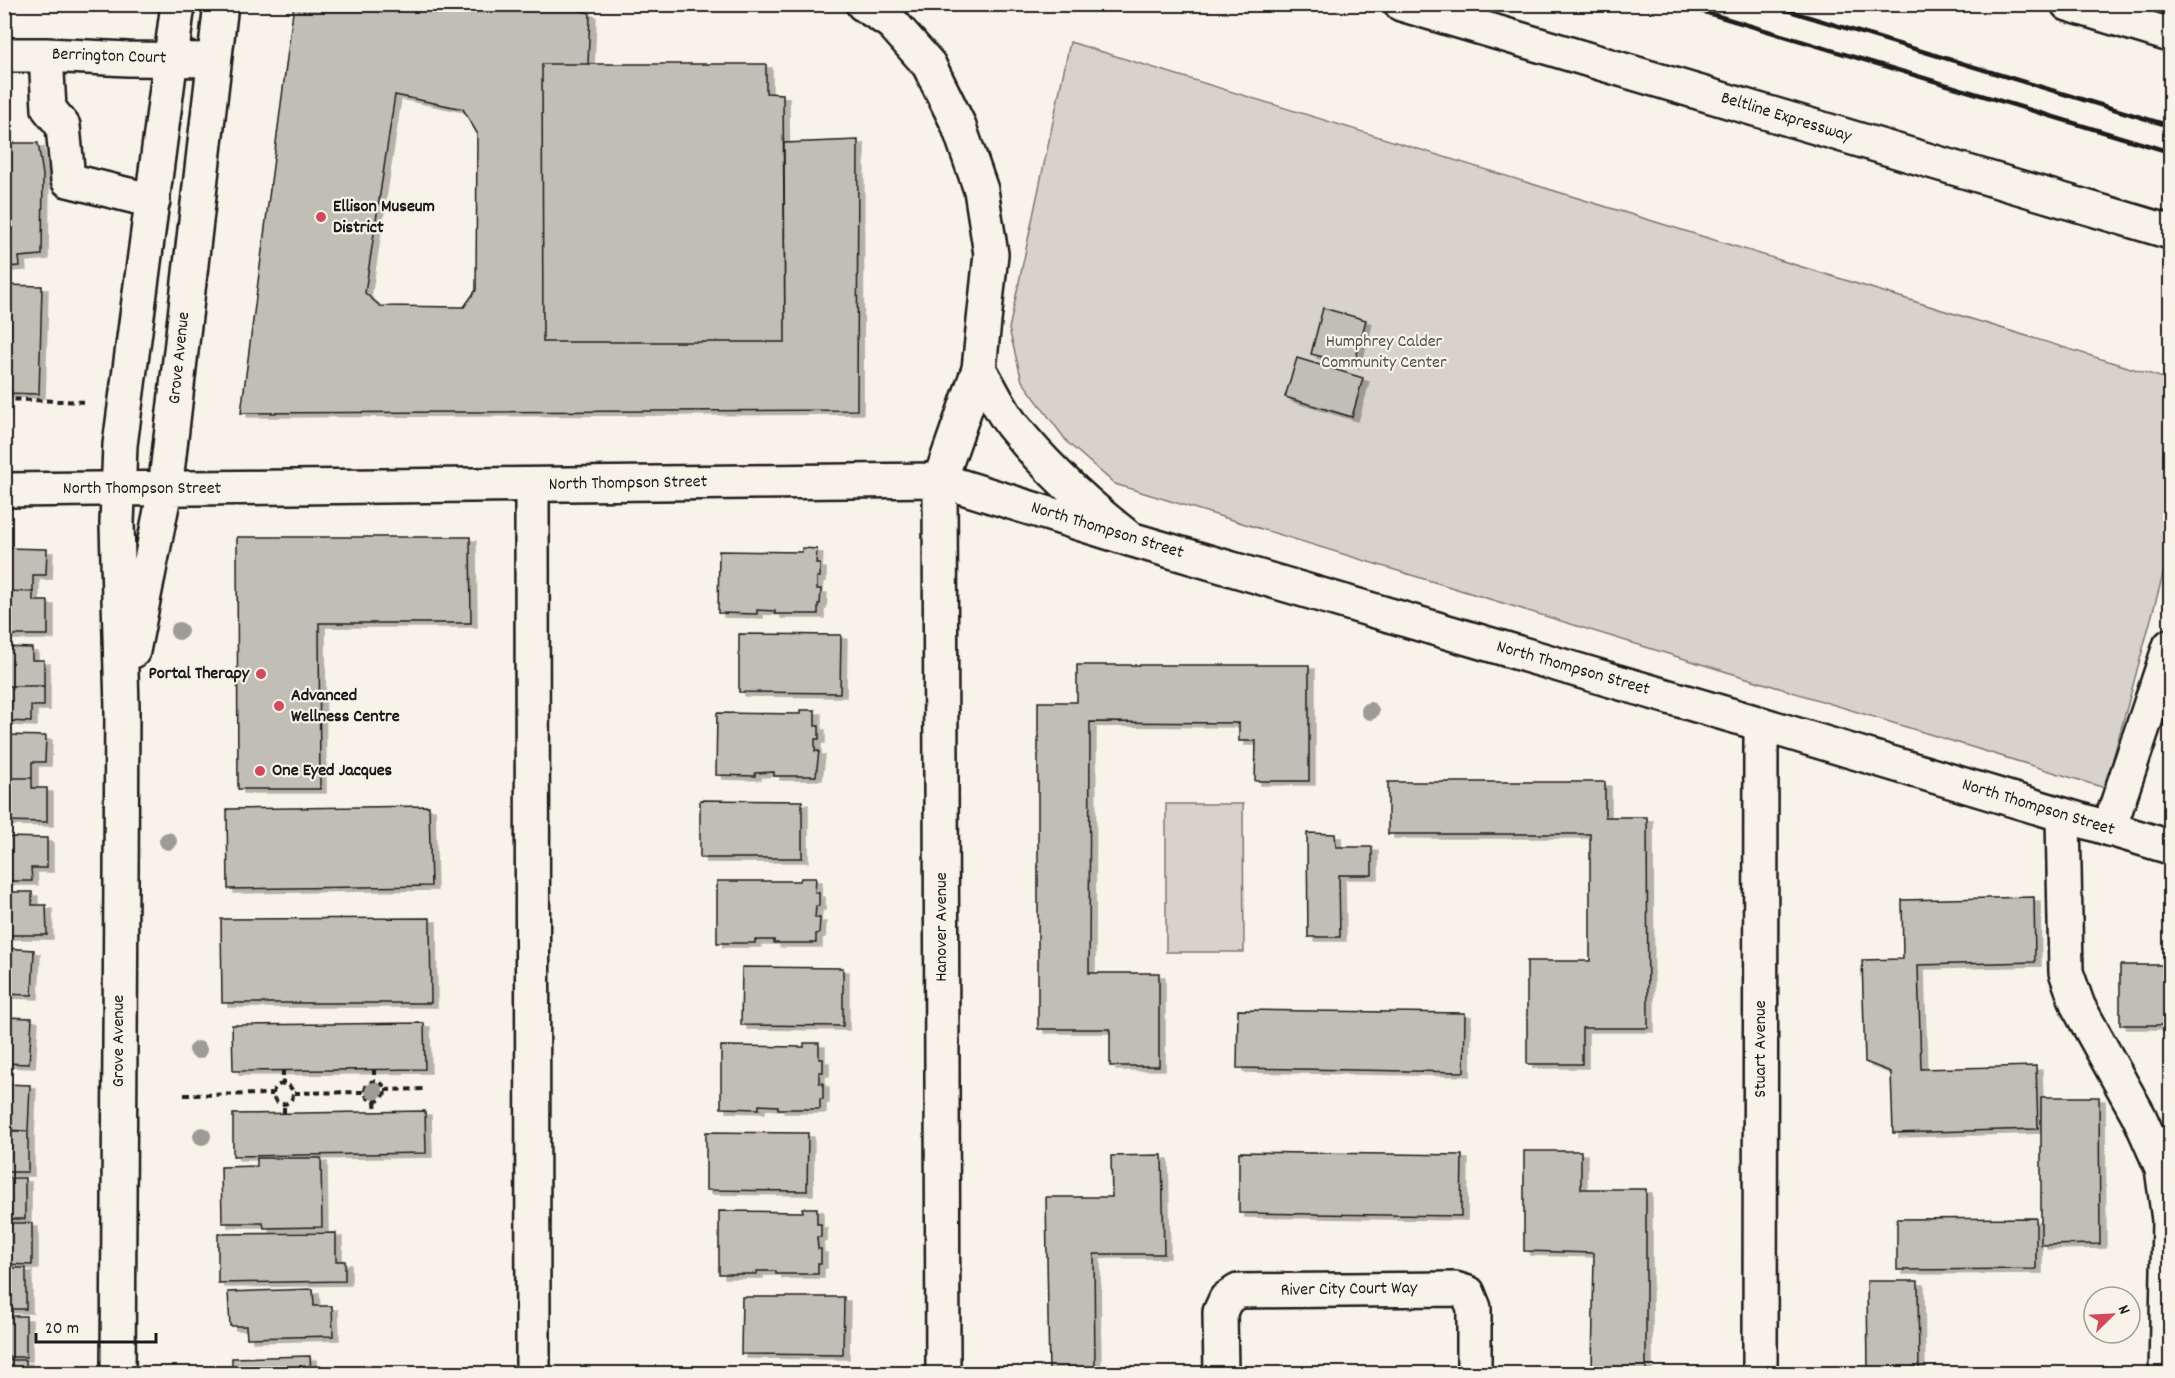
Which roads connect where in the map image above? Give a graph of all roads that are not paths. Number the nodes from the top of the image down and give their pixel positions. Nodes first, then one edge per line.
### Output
1 (178, 4) edge
2 (221, 4) edge
3 (863, 4) edge
4 (1401, 4) edge
5 (2068, 4) edge
6 (2170, 35) edge
7 (4, 55) edge
8 (46, 55) junction
9 (172, 59) junction
10 (214, 60) junction
11 (153, 201) junction
12 (2170, 232) edge
13 (979, 369) junction
14 (940, 480) junction
15 (532, 485) junction
16 (118, 489) junction
17 (4, 490) edge
18 (165, 490) junction
19 (1130, 539) junction
20 (2170, 646) edge
21 (122, 709) junction
22 (1761, 724) junction
23 (2063, 816) junction
24 (2109, 829) junction
25 (2170, 847) edge
26 (118, 1374) edge
27 (533, 1374) edge
28 (943, 1374) edge
29 (1221, 1374) edge
30 (1474, 1374) edge
31 (1760, 1374) edge
32 (2166, 1374) edge

1 - 9 main road, Grove Avenue
2 - 10 main road, Grove Avenue
3 - 13 main road, Hanover Avenue
4 - 12 main road, Beltline Expressway
5 - 6 main road
7 - 8 main road, Berrington Court
8 - 9 main road, Berrington Court
8 - 11 main road
9 - 10 main road, Berrington Court
9 - 11 main road, Grove Avenue
10 - 18 main road, Grove Avenue
11 - 16 main road, Grove Avenue
13 - 14 main road, Hanover Avenue
13 - 19 main road
14 - 15 main road, North Thompson Street
14 - 19 main road, North Thompson Street
14 - 28 main road, Hanover Avenue
15 - 18 main road, North Thompson Street
15 - 27 main road
16 - 17 main road, North Thompson Street
16 - 18 main road, North Thompson Street
16 - 21 main road, Grove Avenue
18 - 21 main road, Grove Avenue
19 - 22 main road, North Thompson Street
20 - 24 main road
21 - 26 main road, Grove Avenue
22 - 23 main road, North Thompson Street
22 - 31 main road, Stuart Avenue
23 - 24 main road, North Thompson Street
23 - 32 main road
24 - 25 main road, North Thompson Street
29 - 30 main road, River City Court Way

